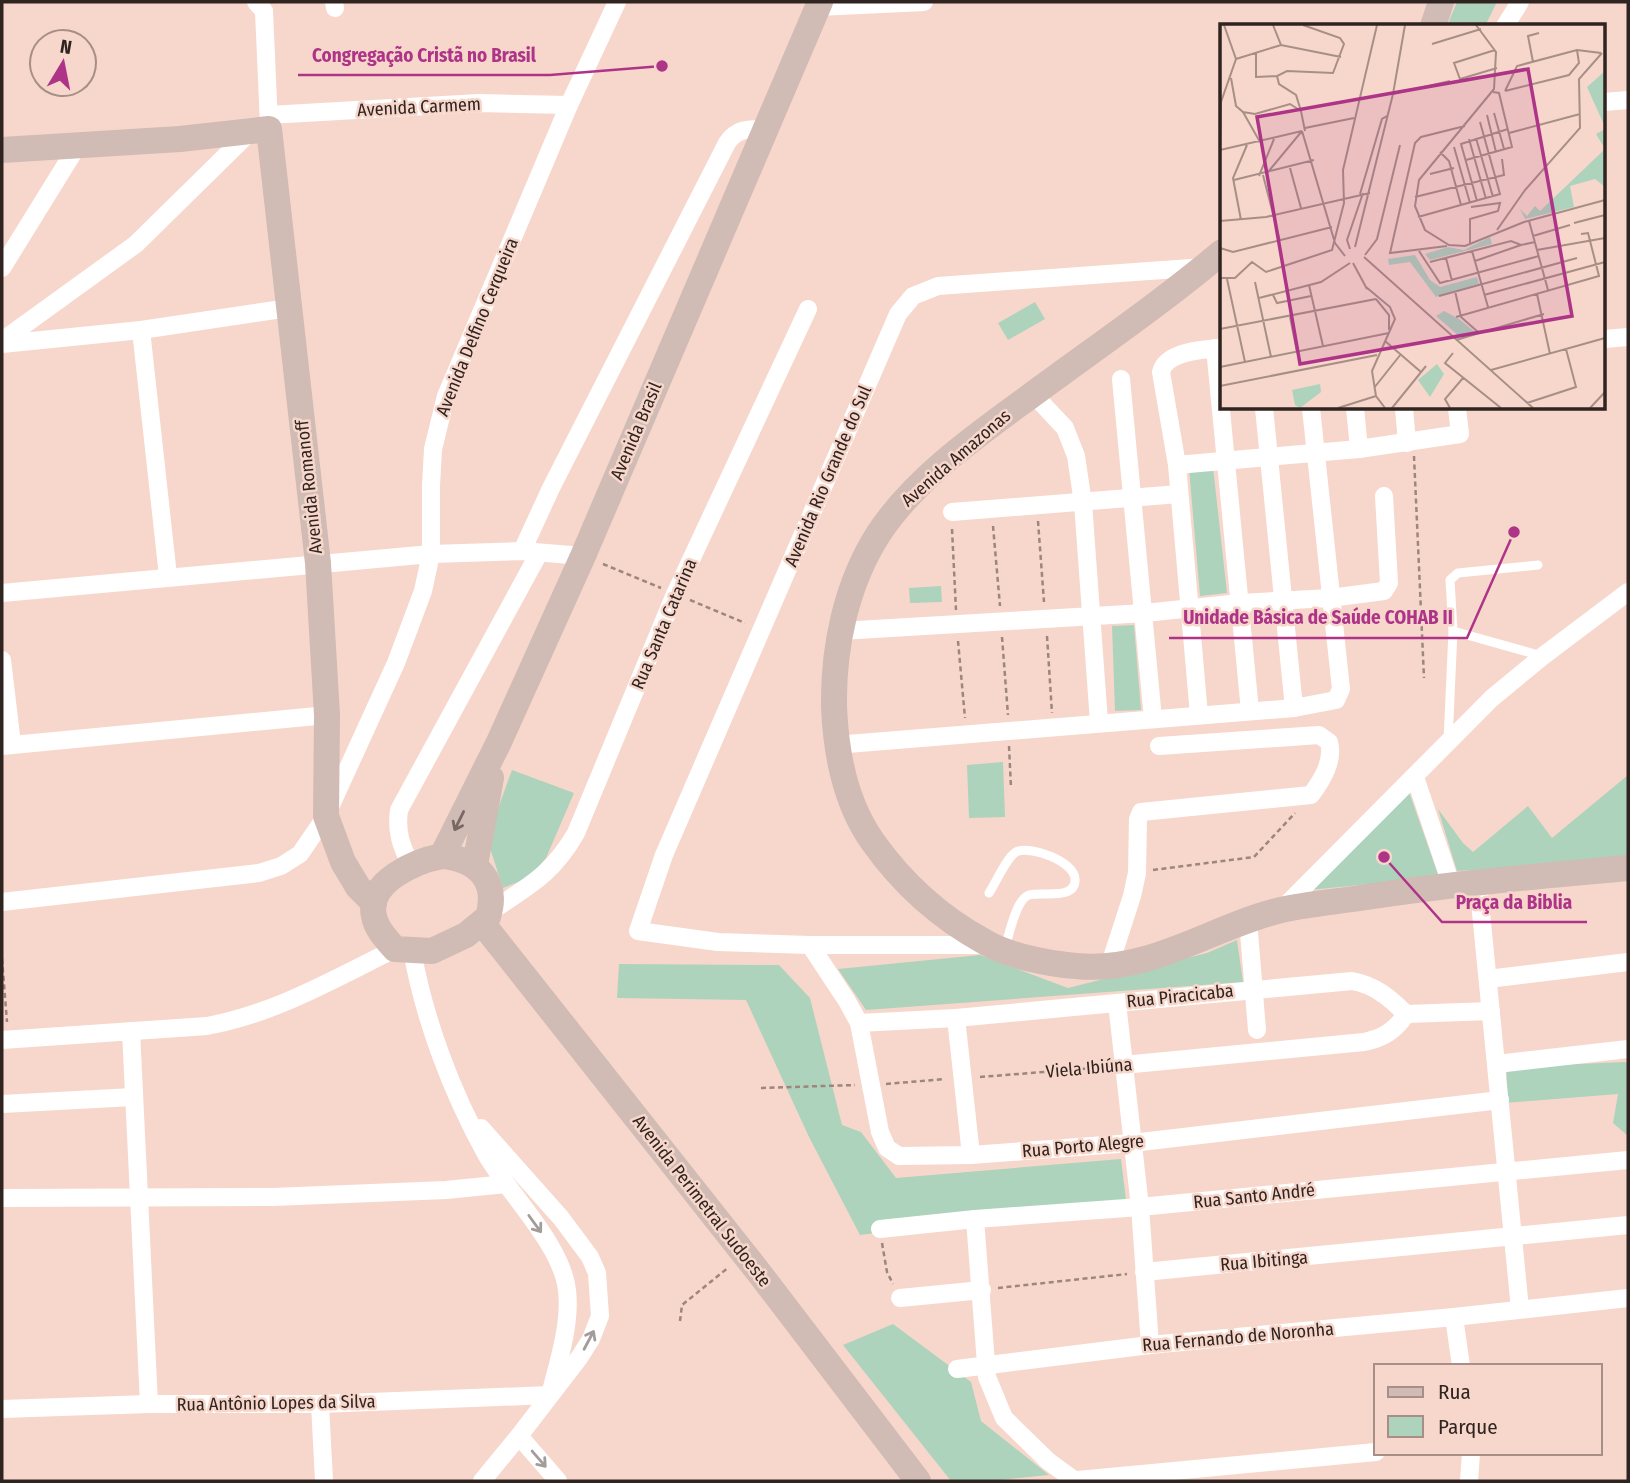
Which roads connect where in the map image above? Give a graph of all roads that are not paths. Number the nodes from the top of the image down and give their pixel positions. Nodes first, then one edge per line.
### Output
1 (617, 2) edge
2 (924, 2) edge
3 (1441, 2) edge
4 (1520, 2) edge
5 (261, 5) edge
6 (819, 5) edge
7 (1434, 24) edge
8 (1506, 24) edge
9 (1628, 100) edge
10 (1606, 102) edge
11 (569, 105) junction
12 (264, 125) junction
13 (766, 129) junction
14 (78, 145) junction
15 (2, 150) edge
16 (1213, 260) edge
17 (2, 268) edge
18 (289, 308) junction
19 (808, 309) dead end
20 (141, 330) junction
21 (1628, 337) edge
22 (1606, 340) edge
23 (2, 343) edge
24 (1219, 348) edge
25 (1121, 379) dead end
26 (1033, 394) junction
27 (1223, 410) edge
28 (1264, 410) edge
29 (1311, 410) edge
30 (1355, 410) edge
31 (1404, 410) edge
32 (1457, 410) edge
33 (1410, 442) junction
34 (1359, 449) junction
35 (1316, 452) junction
36 (1270, 456) junction
37 (1226, 460) junction
38 (1177, 465) junction
39 (1179, 494) junction
40 (1384, 496) dead end
41 (1132, 497) junction
42 (1083, 503) junction
43 (952, 512) dead end
44 (531, 552) junction
45 (431, 554) junction
46 (583, 556) junction
47 (318, 563) junction
48 (1538, 565) dead end
49 (168, 576) junction
50 (1628, 592) edge
51 (2, 593) edge
52 (1330, 598) junction
53 (1283, 601) junction
54 (1240, 603) junction
55 (1188, 608) junction
56 (1145, 613) junction
57 (1090, 617) junction
58 (841, 631) junction
59 (1453, 631) junction
60 (1543, 656) junction
61 (2, 660) edge
62 (1294, 708) junction
63 (1250, 711) junction
64 (327, 715) junction
65 (1199, 715) junction
66 (1153, 719) junction
67 (1099, 722) junction
68 (499, 742) junction
69 (1448, 743) junction
70 (7, 745) edge
71 (835, 745) junction
72 (1159, 746) dead end
73 (1415, 777) junction
74 (326, 816) junction
75 (336, 845) junction
76 (442, 856) junction
77 (475, 865) junction
78 (1628, 868) edge
79 (402, 871) junction
80 (1478, 883) junction
81 (1451, 884) junction
82 (989, 893) dead end
83 (2, 902) edge
84 (374, 903) junction
85 (1281, 910) junction
86 (486, 918) junction
87 (1248, 920) junction
88 (638, 931) joint
89 (810, 945) junction
90 (996, 947) junction
91 (403, 949) junction
92 (1628, 962) edge
93 (1109, 967) junction
94 (1488, 979) junction
95 (1253, 989) junction
96 (1116, 1003) junction
97 (1491, 1011) junction
98 (1406, 1014) junction
99 (956, 1018) junction
100 (859, 1023) junction
101 (1257, 1030) dead end
102 (131, 1031) junction
103 (5, 1040) edge
104 (1628, 1049) edge
105 (1497, 1064) junction
106 (1123, 1065) junction
107 (134, 1097) junction
108 (1500, 1100) junction
109 (2, 1104) edge
110 (460, 1104) junction
111 (1132, 1143) junction
112 (971, 1155) junction
113 (1628, 1160) edge
114 (1506, 1170) junction
115 (506, 1184) junction
116 (140, 1196) junction
117 (2, 1198) edge
118 (1140, 1208) junction
119 (975, 1219) junction
120 (1628, 1225) edge
121 (880, 1230) road end
122 (1512, 1237) junction
123 (1144, 1272) junction
124 (982, 1290) junction
125 (1628, 1297) edge
126 (900, 1298) road end
127 (1520, 1309) junction
128 (1454, 1317) junction
129 (1150, 1345) junction
130 (985, 1364) junction
131 (1461, 1364) edge
132 (957, 1369) dead end
133 (550, 1395) junction
134 (149, 1404) junction
135 (320, 1404) junction
136 (2, 1409) edge
137 (519, 1436) junction
138 (1374, 1452) edge
139 (1471, 1455) edge
140 (324, 1481) edge
141 (482, 1481) edge
142 (558, 1481) edge
143 (918, 1481) edge
144 (1071, 1481) edge
145 (1469, 1481) edge

1 - 11 street, Avenida Delfino Cerqueira
2 - 6 street
3 - 7 street
4 - 8 street
5 - 12 street, Avenida Romanoff
6 - 13 street, Avenida Brasil
9 - 10 street
11 - 12 street, Avenida Carmem
11 - 45 street, Avenida Delfino Cerqueira
12 - 14 street, Avenida Carmem
12 - 18 street, Avenida Romanoff
12 - 23 street
13 - 44 street
13 - 46 street, Avenida Brasil
14 - 15 street, Avenida Carmem
14 - 17 street
16 - 26 street, Avenida Amazonas
16 - 88 street, Avenida Rio Grande do Sul
18 - 20 street
18 - 47 street, Avenida Romanoff
19 - 86 street, Rua Santa Catarina
20 - 23 street
20 - 49 street
21 - 22 street
24 - 38 street
25 - 41 street
26 - 42 street
26 - 58 street, Avenida Amazonas
27 - 37 street
28 - 36 street
29 - 35 street
30 - 34 street
31 - 33 street
32 - 33 street
33 - 34 street
34 - 35 street
35 - 36 street
35 - 52 street
36 - 37 street
36 - 53 street
37 - 38 street
37 - 54 street
38 - 39 street
39 - 41 street
39 - 55 street
40 - 52 street
41 - 42 street
41 - 56 street
42 - 43 street
42 - 57 street
44 - 45 street
44 - 46 street
44 - 79 street
45 - 47 street
45 - 74 street, Avenida Delfino Cerqueira
46 - 68 street, Avenida Brasil
47 - 49 street
47 - 64 street, Avenida Romanoff
48 - 59 lane
49 - 51 street
50 - 60 street
52 - 53 street
52 - 62 street
53 - 54 street
53 - 62 street
54 - 55 street
54 - 63 street
55 - 56 street
55 - 65 street
56 - 57 street
56 - 66 street
57 - 58 street
57 - 67 street
58 - 71 street, Avenida Amazonas
59 - 60 lane
59 - 69 lane
60 - 69 street
61 - 70 street
62 - 63 street
63 - 65 street
64 - 70 street
64 - 74 street, Avenida Romanoff
65 - 66 street
66 - 67 street
67 - 71 street
68 -> 76 street, Avenida Brasil
68 - 77 street
69 - 73 street
71 - 90 street, Avenida Amazonas
72 - 93 street
73 - 81 street
73 - 85 street
74 - 75 street, Avenida Romanoff
74 - 83 street, Avenida Delfino Cerqueira
75 - 79 street
75 - 84 street, Avenida Romanoff
76 - 77 street
76 - 79 street
77 - 86 street
78 - 80 street, Avenida Amazonas
79 - 84 street
80 - 81 street, Avenida Amazonas
80 - 94 street
81 - 85 street, Avenida Amazonas
82 - 90 lane
84 - 91 street
85 - 87 street, Avenida Amazonas
86 - 91 street
86 - 143 street, Avenida Perimetral Sudoeste
87 - 93 street, Avenida Amazonas
87 - 95 street
88 - 89 street, Avenida Amazonas
89 - 90 street, Avenida Amazonas
89 - 100 street, Rua Porto Alegre
90 - 93 street, Avenida Amazonas
91 - 102 street
91 - 110 street
92 - 94 street
94 - 97 street
95 - 96 street, Rua Piracicaba
95 - 98 street, Rua Piracicaba
95 - 101 street
96 - 99 street, Rua Piracicaba
96 - 106 street
97 - 98 street
97 - 105 street
98 - 106 street, Viela Ibiúna
99 - 100 street, Rua Piracicaba
99 - 112 street
100 - 112 street, Rua Porto Alegre
102 - 103 street
102 - 107 street
104 - 105 street
105 - 108 street
106 - 111 street
107 - 109 street
107 - 116 street
108 - 111 street, Rua Porto Alegre
108 - 114 street
110 - 115 street
133 -> 110 street
111 - 112 street, Rua Porto Alegre
111 - 118 street
113 - 114 street, Rua Santo André
114 - 118 street, Rua Santo André
114 - 122 street
115 - 116 street
115 -> 133 street
116 - 117 street
116 - 134 street
118 - 119 street, Rua Santo André
118 - 123 street
119 - 121 street, Rua Santo André
119 - 124 street
120 - 122 street, Rua Ibitinga
122 - 123 street, Rua Ibitinga
122 - 127 street
123 - 129 street
124 - 126 street
124 - 130 street
125 - 127 street, Rua Fernando de Noronha
127 - 128 street, Rua Fernando de Noronha
128 - 129 street, Rua Fernando de Noronha
128 - 131 street
129 - 130 street, Rua Fernando de Noronha
130 - 132 street, Rua Fernando de Noronha
130 - 144 street
133 - 135 street, Rua Antônio Lopes da Silva
133 - 137 street
134 - 135 street, Rua Antônio Lopes da Silva
134 - 136 street, Rua Antônio Lopes da Silva
135 - 140 street
137 - 141 street
137 -> 142 street
138 - 144 street
139 - 145 street

